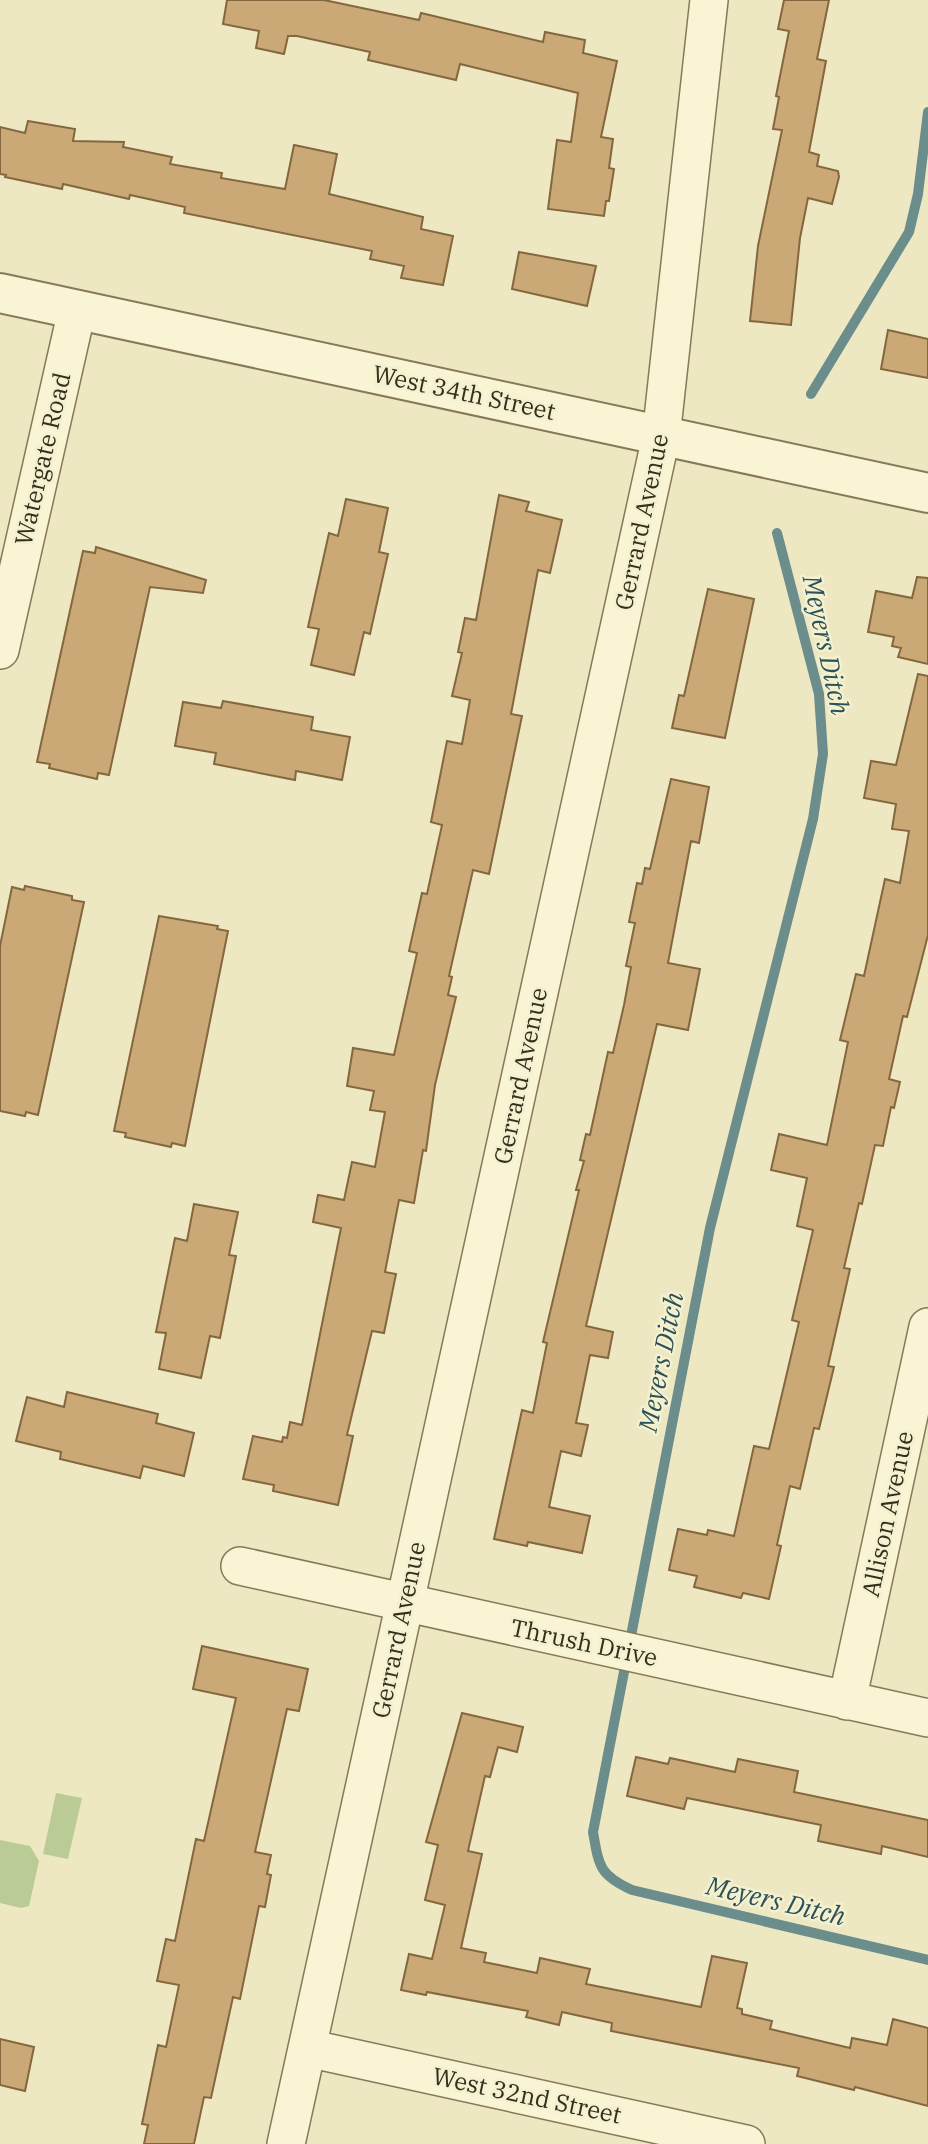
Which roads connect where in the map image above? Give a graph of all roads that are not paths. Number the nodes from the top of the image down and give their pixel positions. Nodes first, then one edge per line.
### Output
1 (709, 0) edge
2 (0, 293) edge
3 (77, 310) junction
4 (661, 437) junction
5 (928, 493) edge
6 (0, 650) edge
7 (928, 1327) edge
8 (240, 1566) dead end
9 (405, 1603) junction
10 (847, 1701) junction
11 (928, 1718) edge
12 (307, 2048) junction
13 (667, 2135) edge
14 (286, 2144) edge
15 (746, 2144) edge

1 - 4 street, Gerrard Avenue
2 - 3 street, West 34th Street
3 - 4 street, West 34th Street
3 - 6 street, Watergate Road
4 - 5 street, West 34th Street
4 - 9 street, Gerrard Avenue
7 - 10 street, Allison Avenue
8 - 9 street, Thrush Drive
9 - 10 street, Thrush Drive
9 - 12 street, Gerrard Avenue
10 - 11 street, Thrush Drive
12 - 13 street, West 32nd Street
12 - 14 street, Gerrard Avenue
13 - 15 street, West 32nd Street

